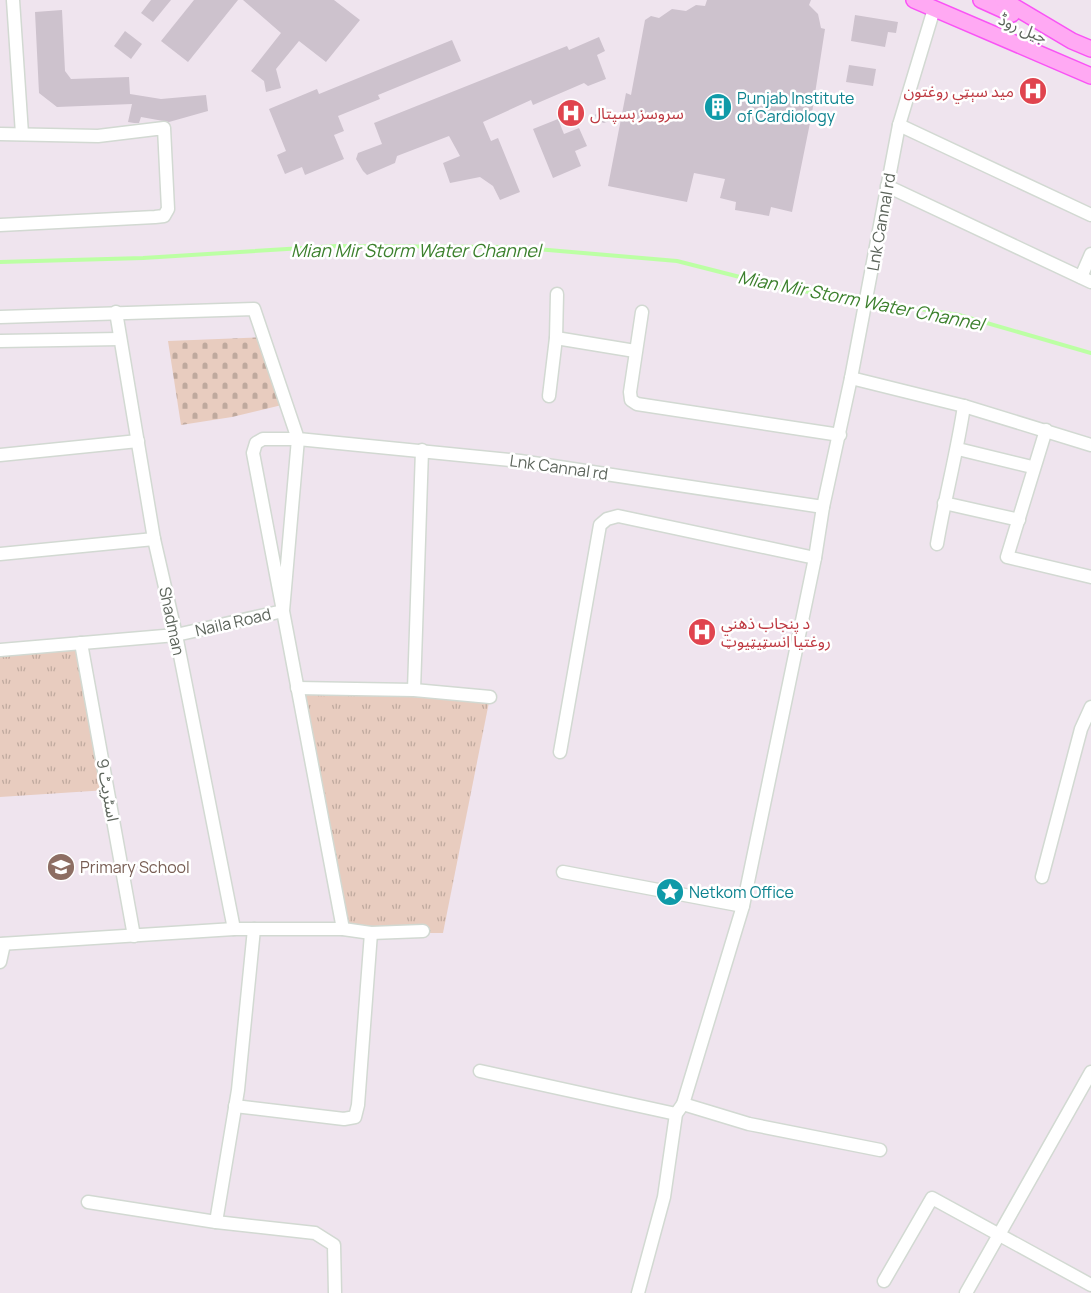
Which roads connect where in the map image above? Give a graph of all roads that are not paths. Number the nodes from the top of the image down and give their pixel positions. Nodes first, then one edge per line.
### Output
1 (13, 0) edge
2 (914, 0) edge
3 (981, 0) edge
4 (1003, 0) edge
5 (928, 4) edge
6 (1072, 41) junction
7 (1091, 49) edge
8 (1091, 76) edge
9 (899, 125) junction
10 (0, 134) edge
11 (22, 134) junction
12 (888, 186) junction
13 (1091, 215) edge
14 (0, 225) edge
15 (1091, 254) edge
16 (1086, 279) edge
17 (557, 294) dead end
18 (116, 312) junction
19 (642, 312) dead end
20 (0, 317) edge
21 (556, 338) junction
22 (120, 339) junction
23 (0, 341) edge
24 (635, 351) junction
25 (851, 378) junction
26 (550, 396) dead end
27 (964, 406) junction
28 (1046, 430) junction
29 (840, 435) junction
30 (298, 439) junction
31 (138, 441) junction
32 (1091, 445) edge
33 (958, 449) junction
34 (422, 450) junction
35 (0, 455) edge
36 (1032, 467) junction
37 (944, 503) junction
38 (823, 507) junction
39 (1018, 520) junction
40 (154, 539) junction
41 (937, 544) dead end
42 (0, 554) edge
43 (815, 558) junction
44 (1091, 577) edge
45 (283, 610) junction
46 (176, 636) junction
47 (81, 643) junction
48 (0, 650) edge
49 (297, 688) junction
50 (414, 690) junction
51 (490, 697) dead end
52 (1091, 707) edge
53 (560, 752) dead end
54 (563, 872) dead end
55 (1042, 877) dead end
56 (743, 906) junction
57 (234, 929) junction
58 (254, 929) junction
59 (342, 929) junction
60 (423, 931) dead end
61 (371, 933) junction
62 (134, 936) junction
63 (2, 944) edge
64 (0, 962) edge
65 (480, 1070) dead end
66 (1091, 1072) edge
67 (235, 1106) junction
68 (680, 1109) junction
69 (880, 1150) dead end
70 (88, 1202) dead end
71 (216, 1222) junction
72 (1000, 1237) junction
73 (884, 1281) dead end
74 (1091, 1285) edge
75 (335, 1293) edge
76 (638, 1293) edge
77 (966, 1293) edge

1 - 11 street
2 - 5 main road, جیل روڈ
3 - 6 main road
4 - 6 main road, جیل روڈ
5 - 8 main road, جیل روڈ
5 - 9 street, Lnk Cannal rd
6 - 7 main road, جیل روڈ
9 - 12 street, Lnk Cannal rd
9 - 13 street
10 - 11 street
11 - 14 street
12 - 16 street
12 - 25 street, Lnk Cannal rd
15 - 16 street
17 - 21 street
18 - 20 street
18 - 22 street, Shadman
18 - 30 street
19 - 24 street
21 - 24 street
21 - 26 street
22 - 23 street
22 - 31 street, Shadman
24 - 29 street
25 - 27 street
25 - 29 street, Lnk Cannal rd
27 - 28 street
27 - 33 street
28 - 32 street
28 - 36 street
29 - 38 street, Lnk Cannal rd
30 - 34 street, Lnk Cannal rd
30 - 45 street
30 - 45 street, Naila Road
31 - 35 street
31 - 40 street, Shadman
33 - 36 street
33 - 37 street
34 - 38 street, Lnk Cannal rd
34 - 50 street
36 - 39 street
37 - 39 street
37 - 41 street
38 - 43 street
39 - 44 street
40 - 42 street
40 - 46 street, Shadman
43 - 53 street
43 - 56 street
45 - 46 street, Naila Road
45 - 49 street
46 - 47 street, Naila Road
46 - 57 street, Shadman
47 - 48 street, Naila Road
47 - 62 street, اسٹریٹ 9
49 - 50 street
49 - 59 street
50 - 51 street
52 - 55 street
54 - 56 street
56 - 68 street
57 - 58 street
57 - 62 street
58 - 59 street
58 - 67 street
59 - 61 street
60 - 61 street
61 - 67 street
62 - 63 street
63 - 64 street
65 - 68 street
66 - 72 street
67 - 71 street
68 - 69 street
68 - 76 street
70 - 71 street
71 - 75 street
72 - 73 street
72 - 74 street
72 - 77 street

